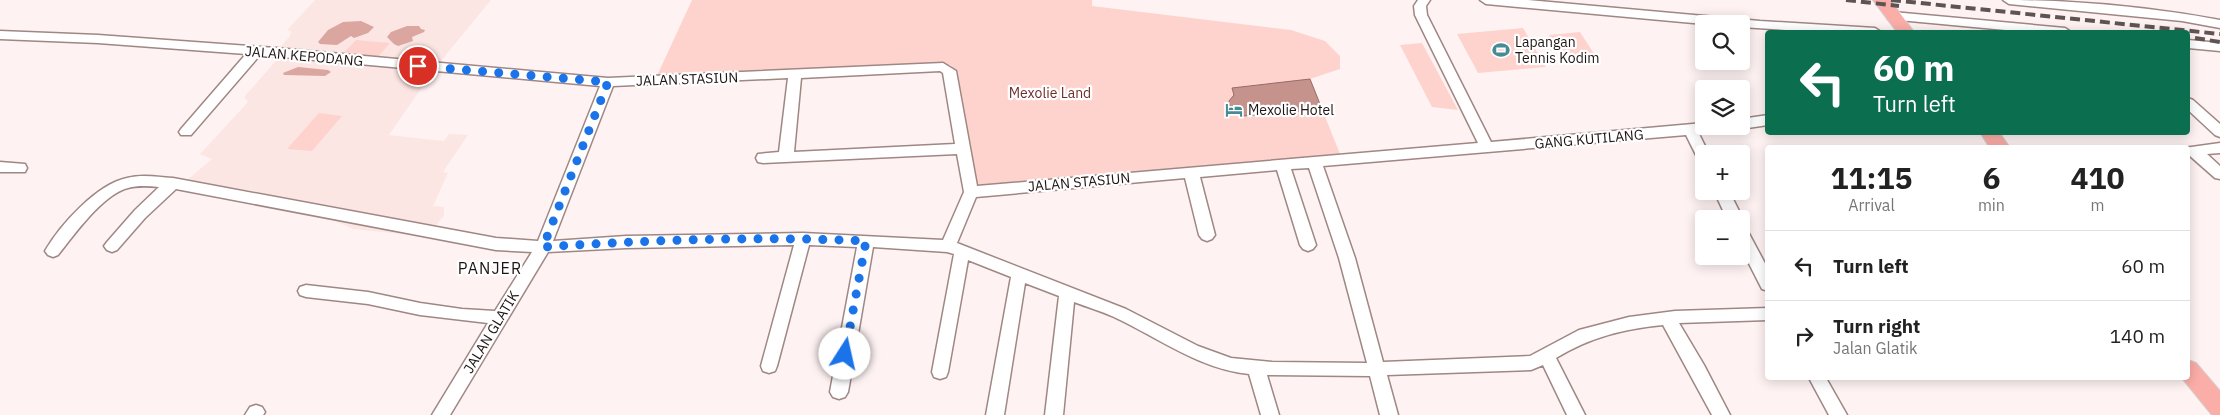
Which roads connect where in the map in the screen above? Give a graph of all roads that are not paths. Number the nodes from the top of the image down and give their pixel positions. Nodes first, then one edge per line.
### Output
1 (1424, 0) edge
2 (1486, 0) edge
3 (1881, 0) edge
4 (2009, 0) edge
5 (1893, 16) junction
6 (2220, 24) edge
7 (1842, 30) edge
8 (1904, 30) edge
9 (2044, 30) edge
10 (0, 35) edge
11 (2190, 44) edge
12 (2204, 46) junction
13 (2220, 47) edge
14 (256, 52) junction
15 (2220, 59) edge
16 (795, 74) junction
17 (608, 82) junction
18 (2190, 105) edge
19 (1765, 120) edge
20 (1750, 123) edge
21 (1695, 129) edge
22 (1690, 130) junction
23 (186, 132) dead end
24 (2220, 132) edge
25 (1698, 145) edge
26 (1487, 147) junction
27 (2220, 148) edge
28 (962, 149) junction
29 (2191, 151) edge
30 (786, 157) junction
31 (763, 158) dead end
32 (1314, 162) junction
33 (1282, 164) junction
34 (0, 167) edge
35 (20, 168) dead end
36 (1191, 172) junction
37 (2220, 174) edge
38 (173, 183) junction
39 (971, 192) junction
40 (1207, 235) dead end
41 (802, 239) junction
42 (866, 241) junction
43 (1308, 245) dead end
44 (112, 246) dead end
45 (543, 247) junction
46 (955, 248) junction
47 (1750, 250) edge
48 (53, 251) dead end
49 (1019, 274) junction
50 (1765, 279) edge
51 (306, 291) dead end
52 (1067, 292) junction
53 (1765, 314) edge
54 (500, 318) junction
55 (1668, 319) junction
56 (1547, 357) junction
57 (769, 366) dead end
58 (1256, 368) junction
59 (1376, 369) junction
60 (2190, 371) edge
61 (940, 372) dead end
62 (1818, 380) edge
63 (838, 392) dead end
64 (2220, 408) edge
65 (441, 415) edge
66 (995, 415) edge
67 (1054, 415) edge
68 (1270, 415) edge
69 (1389, 415) edge
70 (1576, 415) edge
71 (1721, 415) edge
72 (1838, 415) edge

1 - 26 street
2 - 7 street
3 - 5 main road
4 - 6 street
5 - 8 main road
5 - 9 street
10 - 14 street, JALAN KEPODANG
11 - 12 street
12 - 13 street
12 - 15 street
14 - 17 street, JALAN KEPODANG
14 - 23 street
16 - 17 street, JALAN STASIUN
16 - 28 street, JALAN STASIUN
16 - 30 street
17 - 45 street, JALAN GLATIK
18 - 24 street
19 - 20 street
21 - 22 street, GANG KUTILANG
22 - 25 street
22 - 26 street, GANG KUTILANG
26 - 32 street, JALAN STASIUN
27 - 29 street
28 - 30 street
28 - 39 street, JALAN STASIUN
29 - 37 street
30 - 31 street
32 - 33 street, JALAN STASIUN
32 - 59 street
33 - 36 street, JALAN STASIUN
33 - 43 street
34 - 35 street
36 - 39 street, JALAN STASIUN
36 - 40 street
38 - 44 street
38 - 45 street
38 - 48 street
39 - 46 street
41 - 42 street
41 - 45 street
41 - 57 street
42 - 46 street
42 - 63 street
45 - 54 street, JALAN GLATIK
46 - 49 street
46 - 61 street
47 - 50 street
49 - 52 street
49 - 66 street
51 - 54 street
52 - 58 street
52 - 67 street
53 - 55 street
54 - 65 street, JALAN GLATIK
55 - 56 street
55 - 71 street
56 - 59 street
56 - 70 street
58 - 59 street
58 - 68 street
59 - 69 street
60 - 64 main road
62 - 72 street

